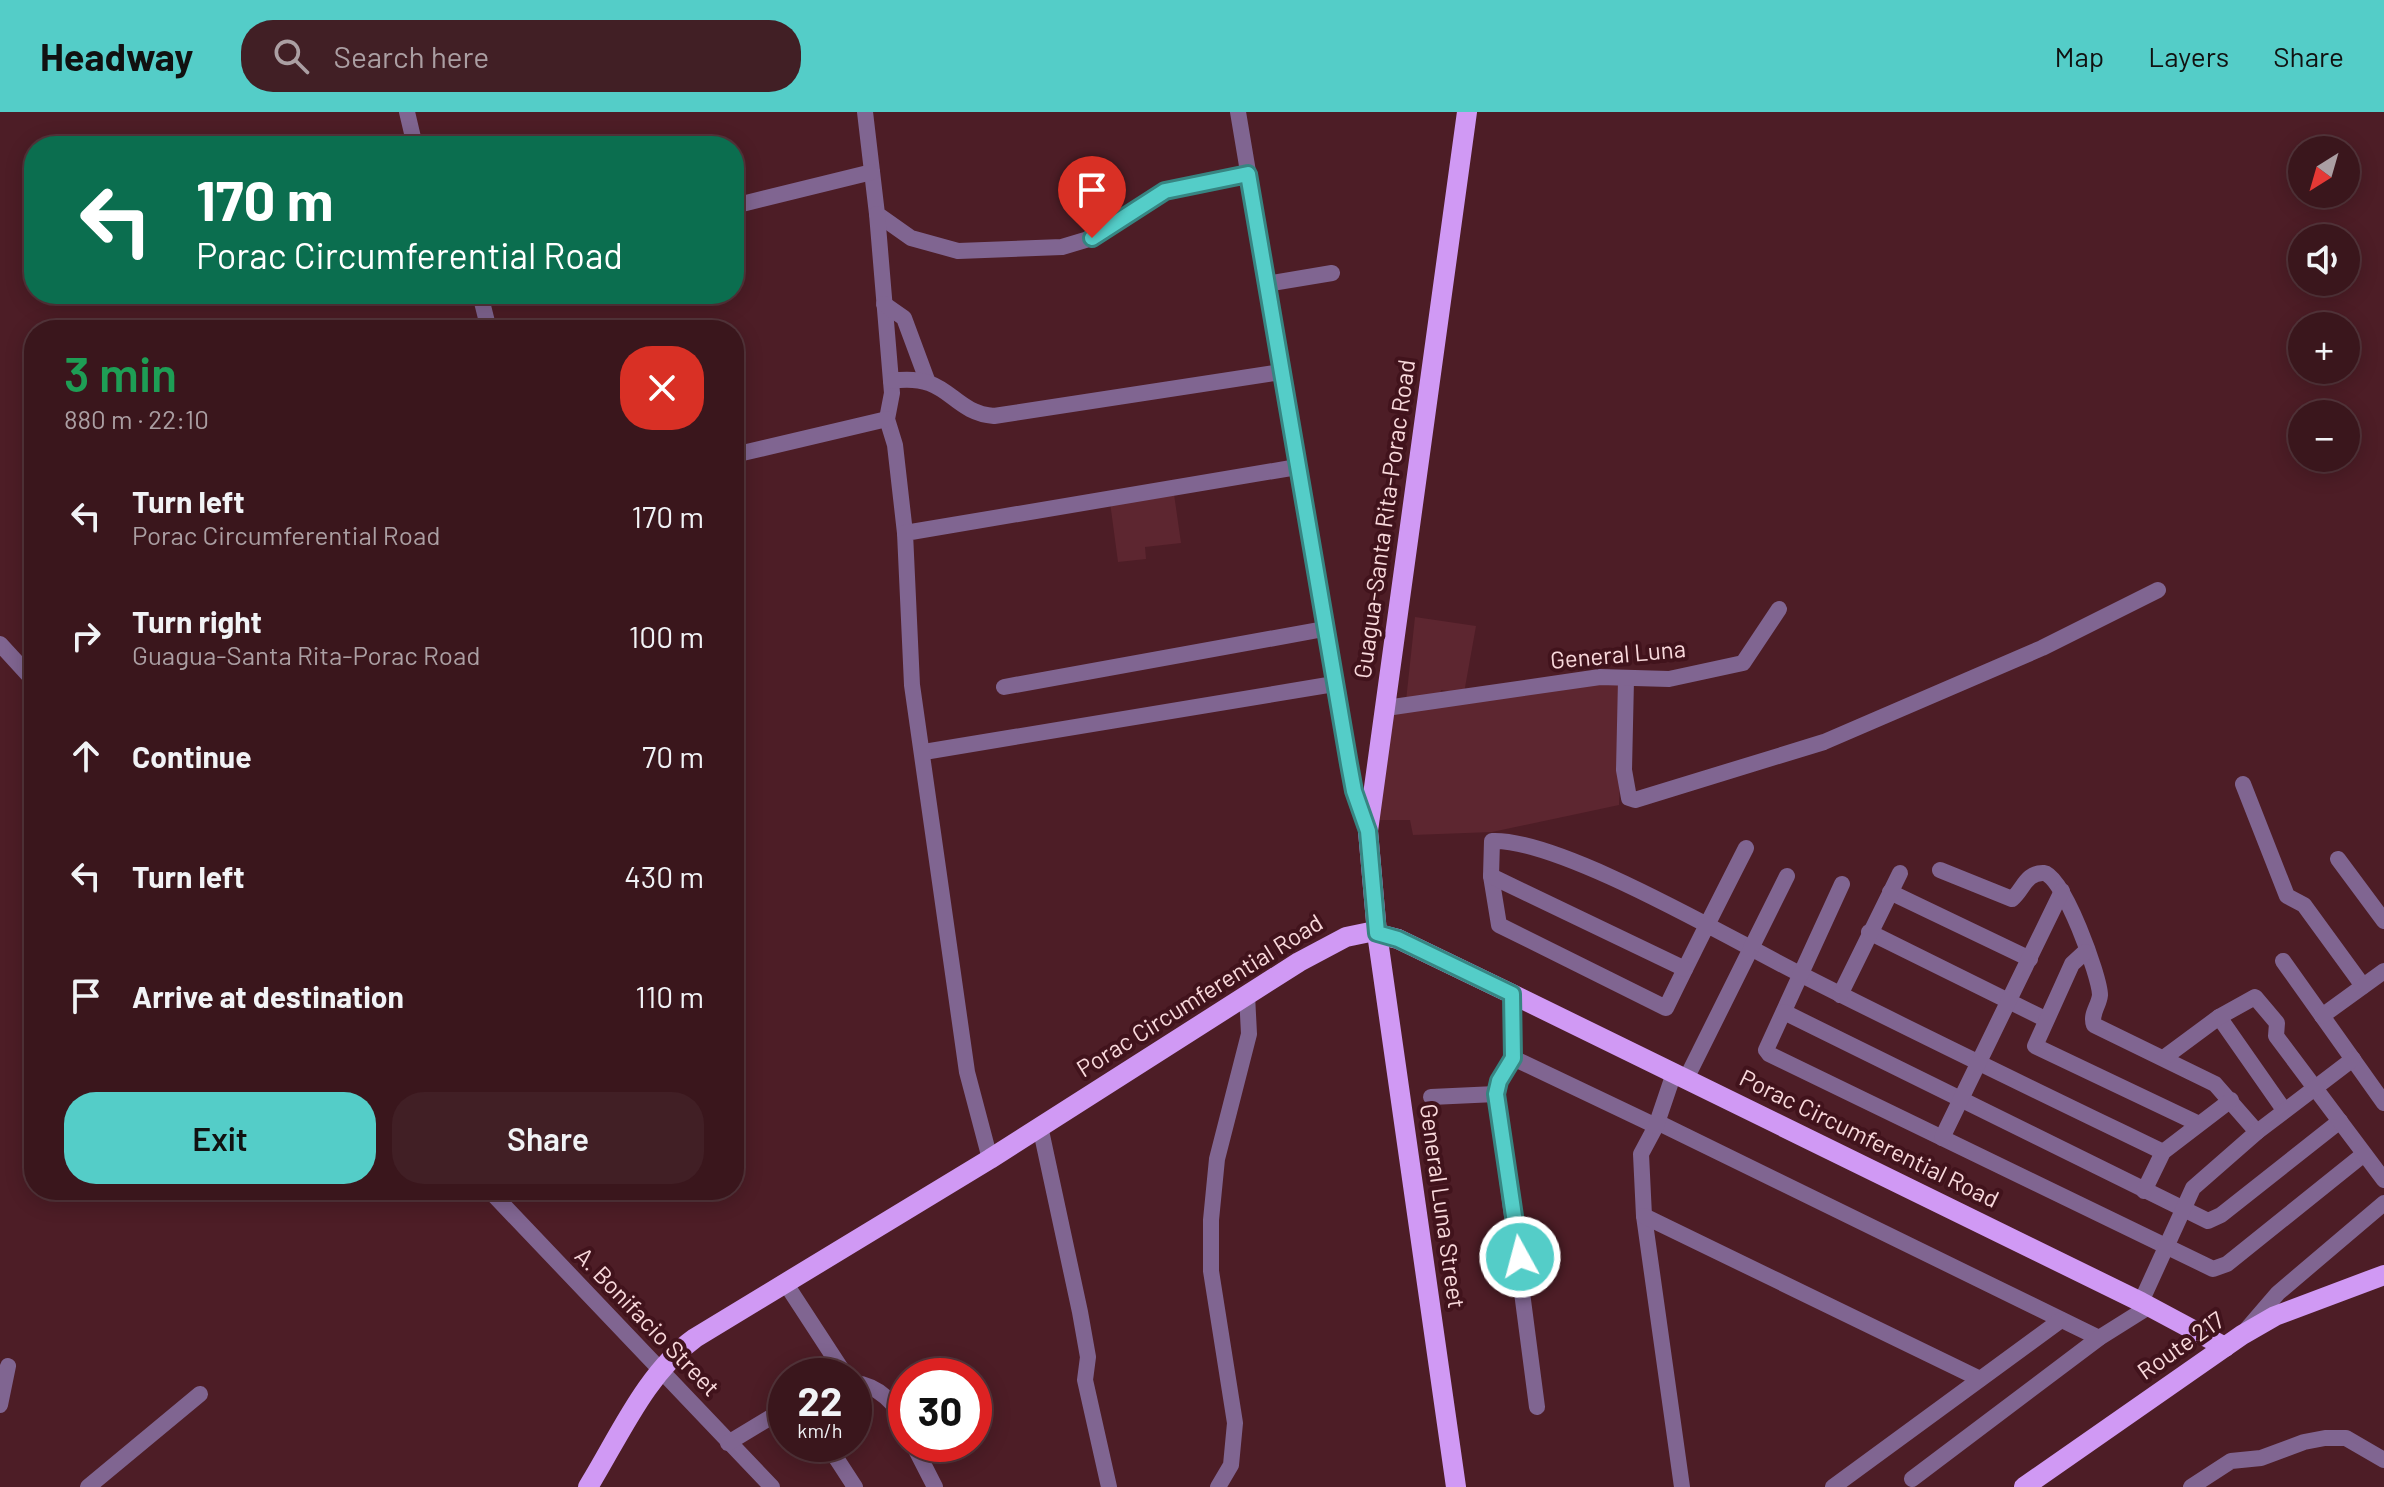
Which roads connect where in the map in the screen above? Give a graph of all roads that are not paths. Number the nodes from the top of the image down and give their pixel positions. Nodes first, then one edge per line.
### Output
1 (407, 112) edge
2 (865, 112) edge
3 (1238, 112) edge
4 (1467, 112) edge
5 (413, 136) edge
6 (872, 172) junction
7 (1248, 174) junction
8 (744, 204) edge
9 (877, 214) junction
10 (1332, 273) dead end
11 (1266, 284) junction
12 (884, 304) junction
13 (1281, 372) junction
14 (927, 380) junction
15 (891, 381) junction
16 (887, 419) junction
17 (744, 453) edge
18 (1297, 467) junction
19 (905, 533) junction
20 (2158, 590) dead end
21 (1779, 609) dead end
22 (1324, 629) junction
23 (0, 644) edge
24 (24, 670) edge
25 (1626, 680) junction
26 (1334, 684) junction
27 (1004, 687) dead end
28 (1386, 708) junction
29 (924, 752) junction
30 (2243, 784) dead end
31 (1368, 831) junction
32 (1746, 848) dead end
33 (2338, 859) dead end
34 (1940, 870) dead end
35 (1900, 873) dead end
36 (1491, 876) junction
37 (1787, 876) dead end
38 (1842, 884) dead end
39 (2062, 891) junction
40 (1890, 892) junction
41 (2384, 921) edge
42 (1706, 926) junction
43 (1869, 932) junction
44 (1377, 933) junction
45 (1751, 949) junction
46 (2085, 952) junction
47 (2030, 959) junction
48 (2283, 961) dead end
49 (1685, 969) junction
50 (2384, 971) edge
51 (1801, 975) junction
52 (2363, 986) junction
53 (1512, 994) junction
54 (1247, 995) junction
55 (1840, 995) junction
56 (2009, 1002) junction
57 (1784, 1012) junction
58 (2322, 1016) junction
59 (2219, 1017) junction
60 (2045, 1019) junction
61 (2165, 1057) junction
62 (1513, 1058) junction
63 (2353, 1059) junction
64 (1978, 1062) junction
65 (1680, 1076) junction
66 (2315, 1087) junction
67 (1496, 1094) junction
68 (1431, 1097) dead end
69 (1961, 1099) junction
70 (2231, 1100) junction
71 (2384, 1103) edge
72 (2284, 1110) junction
73 (2340, 1121) junction
74 (2197, 1123) junction
75 (1656, 1124) junction
76 (1040, 1126) junction
77 (2257, 1132) junction
78 (1942, 1138) junction
79 (2163, 1152) junction
80 (2364, 1154) junction
81 (990, 1159) junction
82 (2384, 1180) edge
83 (2144, 1191) junction
84 (499, 1200) edge
85 (2384, 1203) edge
86 (2182, 1209) junction
87 (1644, 1216) junction
88 (2164, 1247) junction
89 (2384, 1275) edge
90 (786, 1284) junction
91 (2145, 1304) junction
92 (2061, 1320) junction
93 (2099, 1338) junction
94 (2233, 1341) junction
95 (834, 1358) edge
96 (8, 1366) dead end
97 (661, 1371) junction
98 (1980, 1379) junction
99 (872, 1386) edge
100 (200, 1394) dead end
101 (888, 1399) edge
102 (0, 1405) edge
103 (1537, 1407) dead end
104 (768, 1416) edge
105 (728, 1443) junction
106 (2384, 1460) edge
107 (839, 1462) edge
108 (922, 1462) edge
109 (1912, 1479) dead end
110 (88, 1487) edge
111 (588, 1487) edge
112 (772, 1487) edge
113 (855, 1487) edge
114 (935, 1487) edge
115 (1109, 1487) edge
116 (1218, 1487) edge
117 (1456, 1487) edge
118 (1682, 1487) edge
119 (1833, 1487) edge
120 (2024, 1487) edge
121 (2191, 1487) edge

1 - 5 street
2 - 6 street
3 - 7 street
4 - 28 main road, Guagua-Santa Rita-Porac Road
6 - 8 street
6 - 9 street
7 - 9 street
7 - 11 street
9 - 12 street
10 - 11 street
11 - 13 street
12 - 14 street
12 - 15 street
13 - 14 street
13 - 18 street
14 - 15 street
15 - 16 street
16 - 17 street
16 - 19 street
18 - 19 street
18 - 22 street
19 - 29 street
20 - 25 street
21 - 25 street, General Luna
22 - 26 street
22 - 27 street
23 - 24 street
25 - 28 street, General Luna
26 - 29 street
26 - 31 street
28 - 31 main road, Guagua-Santa Rita-Porac Road
29 - 81 street
30 - 52 street
31 - 44 main road, Guagua-Santa Rita-Porac Road
32 - 42 street
33 - 41 street
34 - 39 street
35 - 40 street
36 - 42 street
36 - 49 street
36 - 49 street
37 - 45 street
38 - 51 street
39 - 46 street
39 - 47 street
40 - 43 street
40 - 47 street
42 - 45 street
42 - 49 street
43 - 55 street
43 - 56 street
44 - 53 main road, Porac Circumferential Road
44 - 54 main road, Porac Circumferential Road
44 - 117 main road, General Luna Street
45 - 51 street
45 - 65 street
46 - 60 street
46 - 61 street
47 - 56 street
48 - 58 street
50 - 52 street
51 - 55 street
51 - 57 street
52 - 58 street
53 - 62 street
53 - 65 main road, Porac Circumferential Road
54 - 76 main road, Porac Circumferential Road
54 - 116 street
55 - 64 street
56 - 60 street
56 - 64 street
57 - 69 street
57 - 78 street
58 - 63 street
59 - 61 street
59 - 66 street
59 - 72 street
60 - 74 street
61 - 70 street
62 - 67 street
62 - 75 street
63 - 66 street
63 - 71 street
64 - 69 street
64 - 79 street
65 - 75 street
65 - 91 main road, Porac Circumferential Road
66 - 72 street
66 - 73 street
67 - 68 street
67 - 103 street
69 - 78 street
69 - 83 street
70 - 74 street
70 - 77 street
72 - 77 street
73 - 80 street
73 - 86 street
74 - 79 street
75 - 87 street
75 - 92 street
76 - 81 main road, Porac Circumferential Road
76 - 115 street
77 - 86 street
78 - 88 street
79 - 83 street
80 - 82 street
80 - 88 street
81 - 90 main road, Porac Circumferential Road
83 - 86 street
84 - 97 street, A. Bonifacio Street
85 - 94 street
86 - 88 street
87 - 98 street
87 - 118 street
88 - 91 street
89 - 94 main road, Route 217
90 - 95 street
90 - 97 main road, Porac Circumferential Road
91 - 93 street
91 - 94 main road, Porac Circumferential Road
92 - 93 street
92 - 98 street
93 - 109 street
94 - 120 main road, Route 217
96 - 102 street
97 - 105 street, A. Bonifacio Street
97 - 111 main road, Porac Circumferential Road
98 - 119 street
99 - 101 street
100 - 110 street
104 - 105 street
105 - 112 street, A. Bonifacio Street
106 - 121 street
107 - 113 street
108 - 114 street

